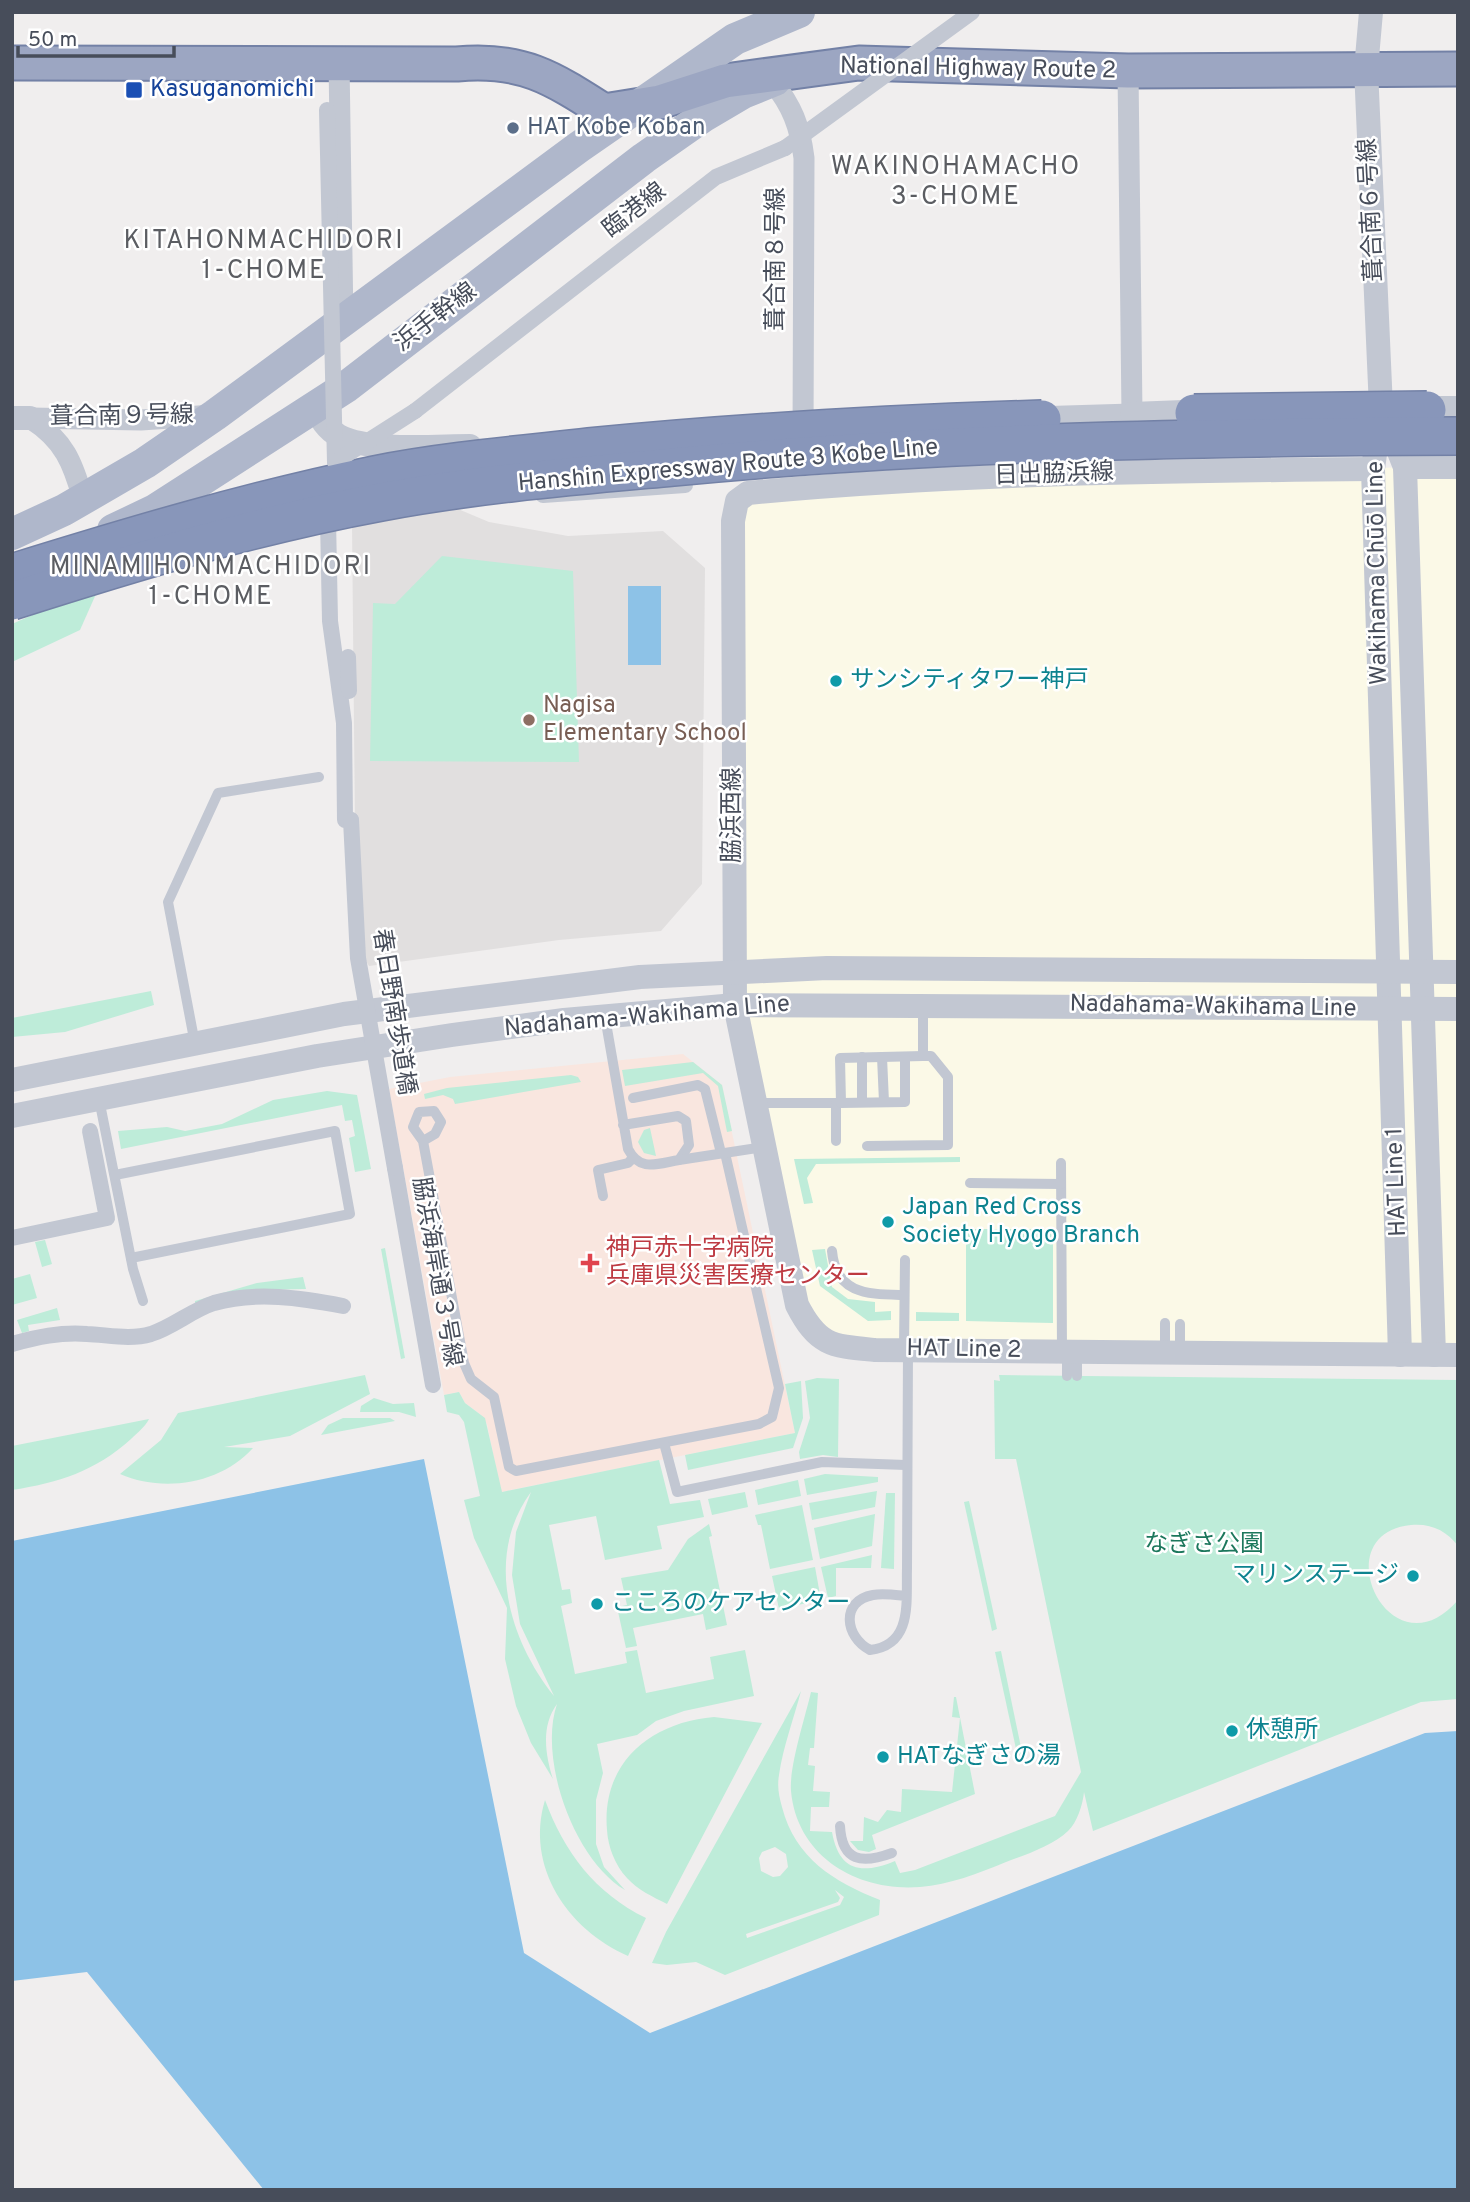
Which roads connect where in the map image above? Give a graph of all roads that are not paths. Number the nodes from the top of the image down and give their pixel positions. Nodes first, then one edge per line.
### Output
1 (799, 12) edge
2 (972, 12) edge
3 (1371, 12) edge
4 (339, 62) junction
5 (12, 63) edge
6 (859, 63) junction
7 (1366, 69) junction
8 (1458, 69) edge
9 (1128, 71) junction
10 (772, 82) junction
11 (571, 90) junction
12 (636, 108) junction
13 (327, 110) dead end
14 (579, 147) junction
15 (343, 321) junction
16 (315, 407) junction
17 (1381, 408) junction
18 (1458, 409) edge
19 (1132, 414) junction
20 (215, 415) junction
21 (21, 418) edge
22 (1458, 436) edge
23 (803, 445) junction
24 (335, 462) junction
25 (1405, 467) junction
26 (1458, 467) edge
27 (1373, 469) junction
28 (685, 485) dead end
29 (83, 499) junction
30 (737, 500) joint
31 (336, 517) junction
32 (12, 534) edge
33 (12, 573) edge
34 (12, 582) edge
35 (12, 601) edge
36 (348, 657) dead end
37 (319, 777) dead end
38 (351, 820) junction
39 (1390, 971) junction
40 (1420, 971) junction
41 (734, 972) junction
42 (1458, 972) edge
43 (735, 1005) junction
44 (923, 1005) junction
45 (1391, 1009) junction
46 (1421, 1009) junction
47 (1458, 1009) edge
48 (605, 1017) junction
49 (195, 1044) junction
50 (882, 1056) junction
51 (923, 1056) junction
52 (862, 1057) junction
53 (905, 1057) junction
54 (12, 1080) edge
55 (633, 1098) dead end
56 (99, 1099) junction
57 (838, 1102) junction
58 (862, 1102) junction
59 (884, 1102) junction
60 (755, 1103) junction
61 (12, 1116) edge
62 (623, 1125) junction
63 (90, 1131) dead end
64 (423, 1141) dead end
65 (836, 1141) dead end
66 (689, 1144) junction
67 (764, 1146) junction
68 (867, 1146) dead end
69 (720, 1154) junction
70 (633, 1158) junction
71 (679, 1160) junction
72 (1061, 1163) dead end
73 (395, 1168) joint
74 (115, 1175) junction
75 (970, 1183) dead end
76 (1061, 1184) junction
77 (603, 1196) dead end
78 (12, 1238) edge
79 (832, 1251) dead end
80 (131, 1258) junction
81 (905, 1260) dead end
82 (904, 1295) junction
83 (143, 1301) dead end
84 (343, 1306) dead end
85 (1165, 1324) dead end
86 (1180, 1324) dead end
87 (12, 1344) edge
88 (906, 1349) junction
89 (1173, 1352) junction
90 (1400, 1355) junction
91 (1446, 1355) edge
92 (1070, 1361) junction
93 (433, 1385) dead end
94 (664, 1443) junction
95 (906, 1465) junction
96 (906, 1488) junction
97 (918, 1488) dead end
98 (906, 1596) junction
99 (840, 1826) dead end
100 (892, 1853) dead end

1 - 12 main road
2 - 24 street, 臨港線, bridge
3 - 7 street, 葺合南６号線
4 - 5 highway, National Highway Route 2
4 - 11 highway, National Highway Route 2
4 - 15 street
6 - 9 highway, National Highway Route 2
6 - 10 main road, 浜手幹線
6 - 12 highway, National Highway Route 2
7 - 8 highway, National Highway Route 2
7 - 9 highway, National Highway Route 2
7 - 17 street, 葺合南６号線
9 - 19 street
10 - 16 main road, 浜手幹線
10 - 23 street, 葺合南８号線
11 - 12 highway, National Highway Route 2
11 - 14 street
12 - 14 main road
13 - 24 street, bridge
14 - 15 main road
15 - 20 main road
16 - 23 street
16 - 34 main road, 浜手幹線
17 - 18 street
17 - 19 street
17 - 25 street, Wakihama Chūō Line
17 - 27 street, Wakihama Chūō Line
18 - 33 highway, Hanshin Expressway Route 3 Kobe Line, bridge
19 - 23 street
20 - 21 street, 葺合南９号線
20 - 29 main road
21 - 29 street, 葺合南９号線
22 - 35 highway, Hanshin Expressway Route 3 Kobe Line, bridge
24 - 31 street, bridge
25 - 26 street
25 - 40 street, Wakihama Chūō Line
27 - 30 street, 日出脇浜線
27 - 39 street, Wakihama Chūō Line
28 - 31 street
29 - 32 main road
30 - 41 street, 脇浜西線
31 - 38 street
36 - 38 street
37 - 49 lane
38 - 73 street, 春日野南歩道橋, bridge
39 - 40 street, Nadahama-Wakihama Line
39 - 41 street, Nadahama-Wakihama Line
39 - 45 street, Wakihama Chūō Line
40 - 42 street, Nadahama-Wakihama Line
40 - 46 street, Wakihama Chūō Line
41 - 43 street, 脇浜西線
41 - 49 street, Nadahama-Wakihama Line
43 - 44 street, Nadahama-Wakihama Line
43 - 48 street, Nadahama-Wakihama Line
43 - 60 street, HAT Line 2
44 - 45 street, Nadahama-Wakihama Line
44 - 51 lane
45 - 46 street, Nadahama-Wakihama Line
45 - 90 street, HAT Line 1
46 - 47 street, Nadahama-Wakihama Line
46 - 91 street, HAT Line 1
48 - 56 street, Nadahama-Wakihama Line
48 - 62 lane
49 - 54 street, Nadahama-Wakihama Line
50 - 52 lane
50 - 53 lane
50 - 59 lane
51 - 53 lane
51 - 68 lane
52 - 57 lane
52 - 58 lane
53 - 59 lane
55 - 69 lane
56 - 61 street, Nadahama-Wakihama Line
56 - 74 lane
57 - 58 lane
57 - 60 lane
57 - 65 lane
58 - 59 lane
60 - 67 street, HAT Line 2
62 - 66 lane
62 - 70 lane
63 - 78 street
64 - 94 lane
66 - 69 lane
66 - 71 lane
67 - 69 lane
67 - 88 street, HAT Line 2
69 - 71 lane
69 - 94 lane
70 - 71 lane
70 - 77 lane
72 - 76 lane
73 - 93 street, 脇浜海岸通３号線
74 - 80 lane
74 - 80 lane
75 - 76 lane
76 - 92 lane
79 - 82 lane
80 - 83 lane
81 - 82 lane
82 - 88 lane
84 - 87 street
85 - 89 lane
86 - 89 lane
88 - 92 street, HAT Line 2
88 - 95 lane
89 - 90 street, HAT Line 2
89 - 92 street, HAT Line 2
90 - 91 street, HAT Line 2
94 - 95 lane
95 - 96 lane
96 - 97 lane
96 - 98 lane
98 - 98 lane
99 - 100 lane

